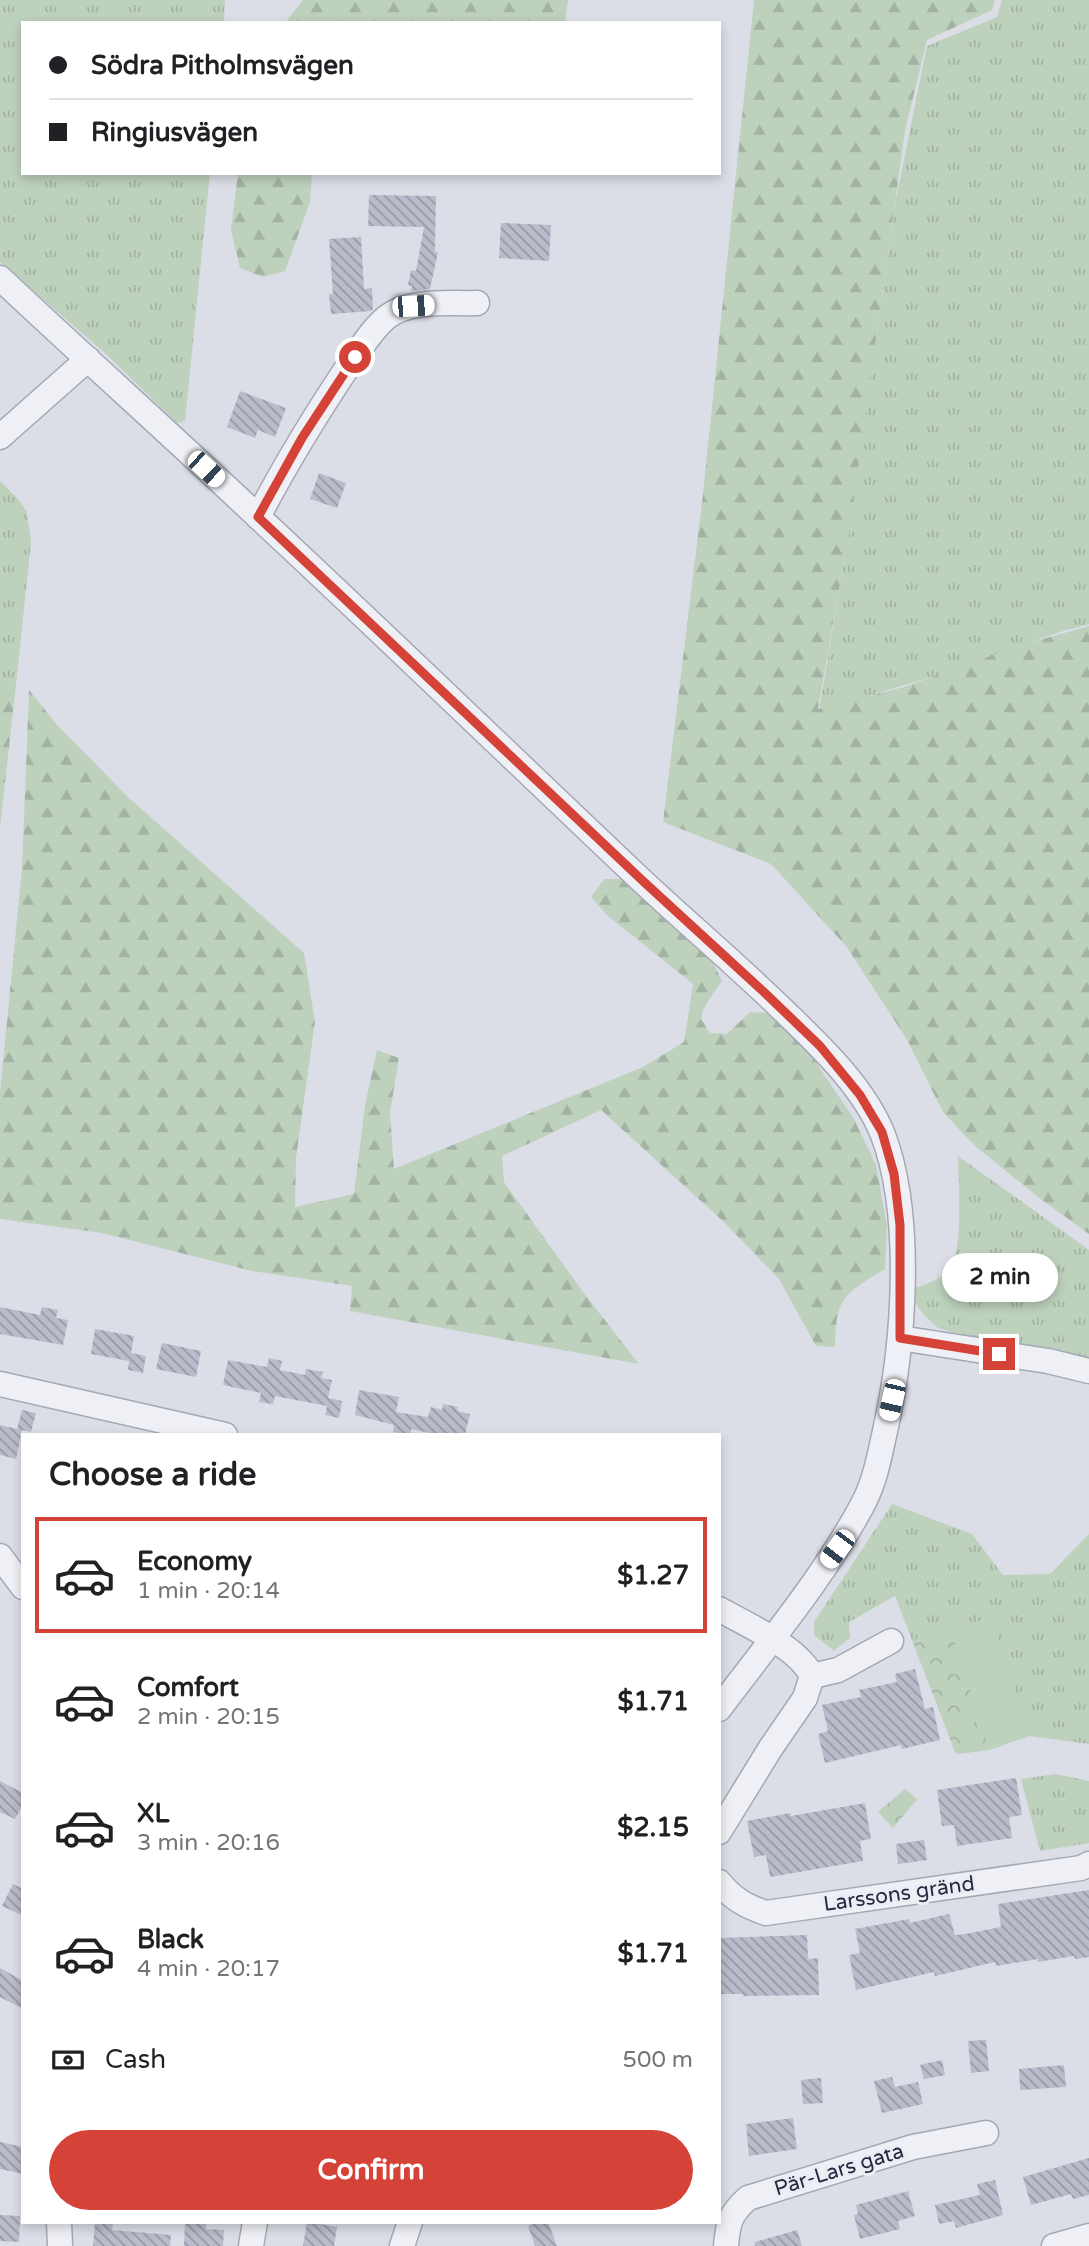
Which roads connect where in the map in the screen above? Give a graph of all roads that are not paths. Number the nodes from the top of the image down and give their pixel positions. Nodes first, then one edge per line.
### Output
1 (0, 278) edge
2 (477, 303) dead end
3 (88, 359) junction
4 (0, 437) edge
5 (258, 517) junction
6 (900, 1338) junction
7 (1089, 1371) edge
8 (0, 1384) edge
9 (216, 1433) edge
10 (0, 1556) edge
11 (21, 1584) edge
12 (721, 1610) edge
13 (771, 1639) junction
14 (891, 1641) dead end
15 (812, 1676) junction
16 (721, 1706) edge
17 (721, 1829) edge
18 (1089, 1864) edge
19 (721, 1884) edge
20 (986, 2133) dead end
21 (59, 2224) edge
22 (255, 2224) edge
23 (409, 2224) edge
24 (1089, 2236) edge
25 (60, 2246) edge
26 (251, 2246) edge
27 (402, 2246) edge
28 (726, 2246) edge
29 (1054, 2246) edge

1 - 3 street
2 - 5 street
3 - 4 street
3 - 5 street
5 - 6 street
6 - 7 street
6 - 13 street
8 - 9 street
10 - 11 street
12 - 13 street
13 - 15 street
13 - 16 street
14 - 15 street
15 - 17 street
18 - 19 street, Larssons gränd
20 - 28 street, Pär-Lars gata
21 - 25 street
22 - 26 street
23 - 27 street
24 - 29 street

